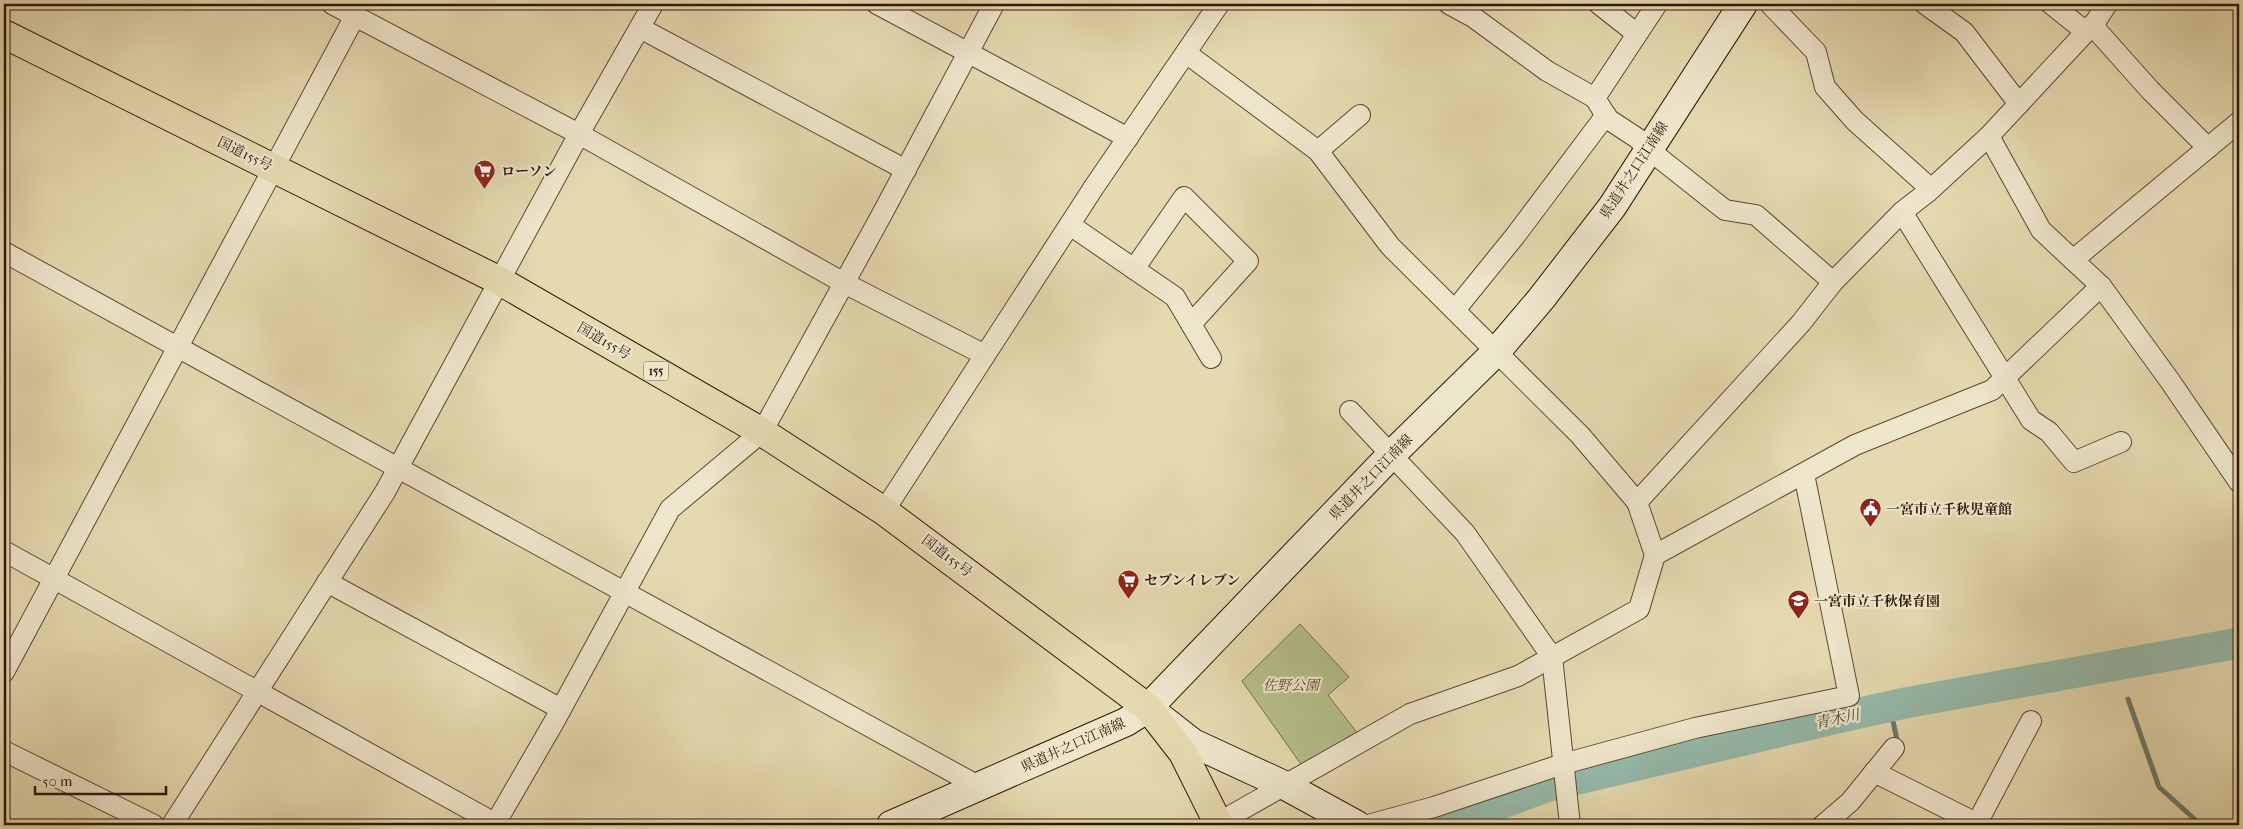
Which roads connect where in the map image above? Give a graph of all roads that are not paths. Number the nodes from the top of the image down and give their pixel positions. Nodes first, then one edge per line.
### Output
1 (332, 4) edge
2 (653, 4) edge
3 (877, 4) edge
4 (994, 4) edge
5 (1219, 4) edge
6 (1449, 4) edge
7 (1599, 4) edge
8 (1657, 4) edge
9 (1743, 4) edge
10 (1770, 4) edge
11 (1925, 4) edge
12 (2051, 4) edge
13 (2107, 4) edge
14 (355, 16) junction
15 (640, 28) junction
16 (2089, 29) junction
17 (4, 34) edge
18 (1637, 34) junction
19 (968, 52) junction
20 (1186, 53) junction
21 (1595, 98) junction
22 (2019, 104) junction
23 (1360, 115) dead end
24 (1606, 115) junction
25 (2239, 122) edge
26 (579, 134) junction
27 (1989, 136) junction
28 (1128, 138) junction
29 (2208, 148) junction
30 (1648, 149) junction
31 (1318, 151) junction
32 (273, 167) junction
33 (906, 170) junction
34 (1931, 189) junction
35 (1902, 212) junction
36 (1070, 225) junction
37 (4, 252) edge
38 (2073, 260) junction
39 (1134, 269) junction
40 (500, 281) junction
41 (1833, 282) junction
42 (844, 283) junction
43 (2101, 286) junction
44 (1455, 310) junction
45 (1191, 324) junction
46 (178, 348) junction
47 (1496, 352) junction
48 (984, 355) junction
49 (1211, 358) dead end
50 (2006, 377) junction
51 (1350, 411) dead end
52 (762, 432) junction
53 (2121, 442) dead end
54 (1392, 454) junction
55 (398, 470) junction
56 (1804, 474) junction
57 (2239, 482) edge
58 (1637, 502) junction
59 (884, 511) junction
60 (4, 551) edge
61 (1655, 555) junction
62 (53, 578) junction
63 (328, 582) junction
64 (624, 592) junction
65 (1552, 657) junction
66 (4, 672) edge
67 (258, 691) junction
68 (1148, 708) junction
69 (561, 709) junction
70 (2031, 721) dead end
71 (1894, 748) dead end
72 (4, 751) edge
73 (1563, 764) junction
74 (1874, 772) junction
75 (1284, 785) junction
76 (980, 787) junction
77 (496, 824) edge
78 (1218, 824) edge
79 (154, 825) edge
80 (172, 825) edge
81 (891, 825) edge
82 (1357, 825) edge
83 (1368, 825) edge
84 (1570, 825) edge
85 (1823, 825) edge
86 (1977, 825) edge

1 - 14 street
2 - 15 street
3 - 19 street
4 - 19 street
5 - 20 street
6 - 21 street
7 - 18 street
8 - 18 street
9 - 30 main road, 県道井之口江南線
10 - 34 street
11 - 22 street
12 - 16 street
13 - 16 street
14 - 26 street
14 - 32 street
15 - 26 street
15 - 33 street
16 - 22 street
16 - 29 street
17 - 32 highway, 国道155号 / 155
18 - 21 street
19 - 28 street
19 - 33 street
20 - 28 street
20 - 31 street
21 - 24 street
22 - 27 street
23 - 31 street
24 - 30 street
24 - 44 street
25 - 29 street
26 - 40 street
26 - 42 street
27 - 34 street
27 - 38 street
28 - 36 street
29 - 38 street
30 - 41 street
30 - 47 main road, 県道井之口江南線
31 - 44 street
32 - 40 highway, 国道155号 / 155
32 - 46 street
33 - 42 street
34 - 35 street
35 - 41 street
35 - 50 street
36 - 39 street
36 - 48 street
37 - 46 street
38 - 43 street
39 - 45 street
39 - 45 street
40 - 52 highway, 国道155号 / 155
40 - 55 street
41 - 58 street
42 - 48 street
42 - 52 street
43 - 50 street
43 - 57 street
44 - 47 street
45 - 49 street
46 - 55 street
46 - 62 street
47 - 54 main road, 県道井之口江南線
47 - 58 street
48 - 59 street
50 - 53 street
50 - 56 street
51 - 54 street
52 - 59 highway, 国道155号 / 155
52 - 64 street
54 - 65 street
54 - 68 main road, 県道井之口江南線
55 - 63 street
55 - 64 street
56 - 61 street
56 - 73 street
58 - 61 street
59 - 68 highway, 国道155号 / 155
60 - 62 street
61 - 65 street
62 - 66 street
62 - 67 street
63 - 67 street
63 - 69 street
64 - 69 street
64 - 76 street
65 - 73 street
65 - 75 street
67 - 77 street
67 - 80 street
68 - 75 main road
68 - 76 main road, 県道井之口江南線
68 - 78 highway, 国道155号 / 155
69 - 77 street
70 - 86 street
71 - 74 street
72 - 79 street
73 - 83 street
73 - 84 street
74 - 85 street
74 - 86 street
75 - 78 street
75 - 82 main road
76 - 81 main road, 県道井之口江南線

